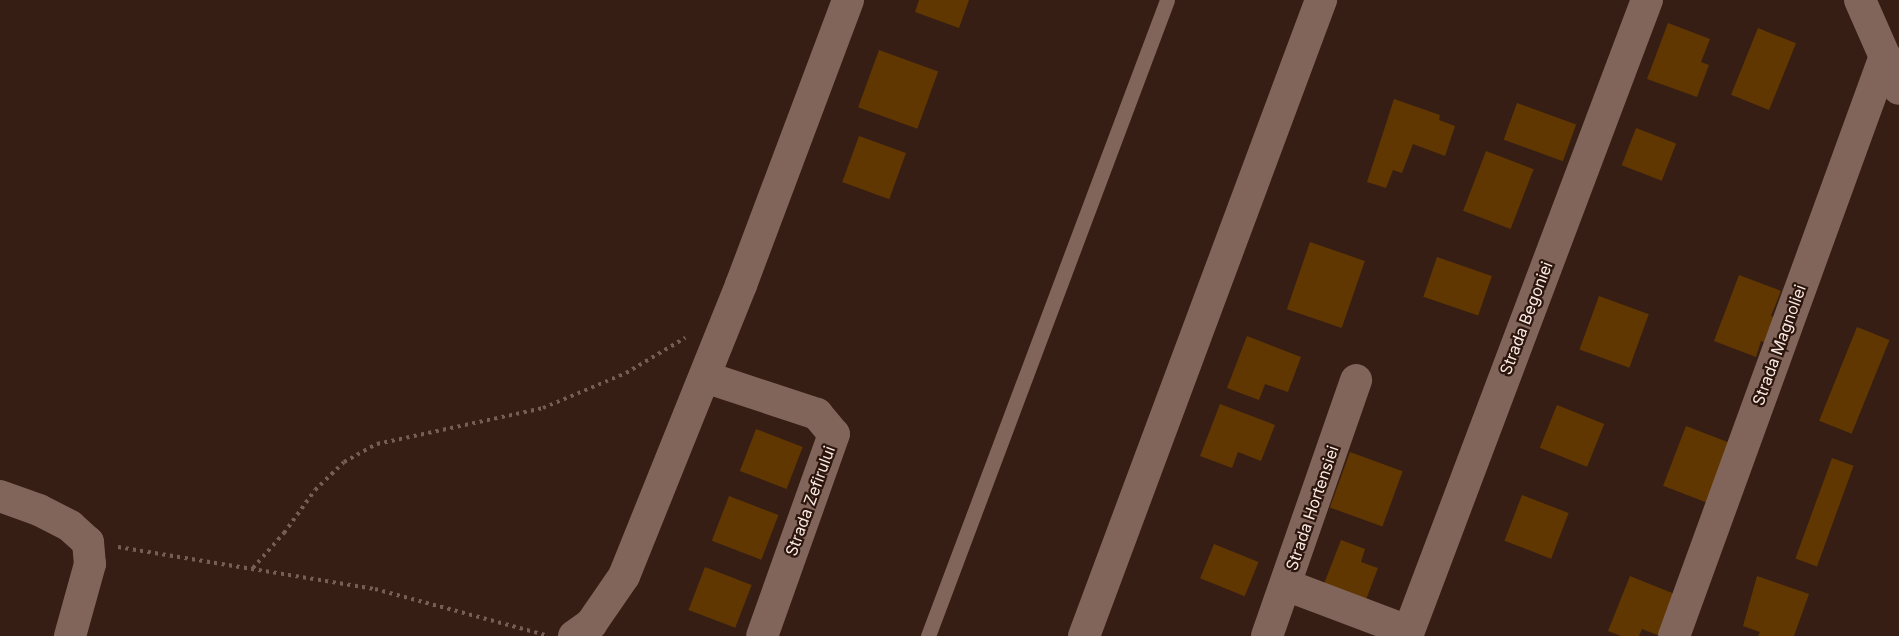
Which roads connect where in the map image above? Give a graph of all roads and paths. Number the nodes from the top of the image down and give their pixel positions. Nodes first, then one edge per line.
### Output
1 (848, 0) edge
2 (1167, 0) edge
3 (1321, 0) edge
4 (1647, 0) edge
5 (1860, 0) edge
6 (1885, 56) junction
7 (1899, 89) edge
8 (687, 337) dead end
9 (705, 376) junction
10 (1356, 380) dead end
11 (0, 496) edge
12 (88, 542) junction
13 (253, 568) junction
14 (1286, 585) junction
15 (1408, 633) edge
16 (70, 636) edge
17 (551, 636) edge
18 (574, 636) edge
19 (762, 636) edge
20 (928, 636) edge
21 (1084, 636) edge
22 (1267, 636) edge
23 (1674, 636) edge

1 - 9 street
2 - 20 lane
3 - 21 street
4 - 15 street, Strada Begoniei
5 - 6 street
6 - 7 street
6 - 23 street, Strada Magnoliei
8 - 13 path
9 - 18 street
9 - 19 street, Strada Zefirului
10 - 14 street, Strada Hortensiei
11 - 12 street
12 - 13 path
12 - 16 street
13 - 17 path
14 - 15 street
14 - 22 street, Strada Hortensiei

